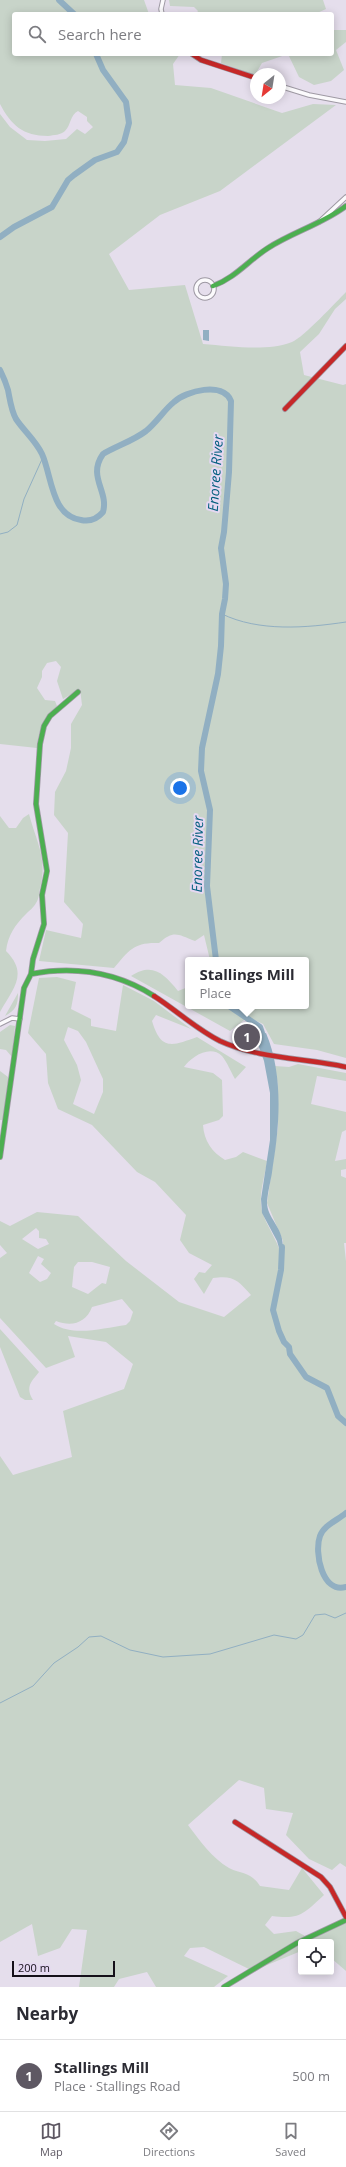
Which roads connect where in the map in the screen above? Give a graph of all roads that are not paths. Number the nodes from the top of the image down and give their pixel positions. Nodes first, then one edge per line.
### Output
1 (163, 0) edge
2 (162, 12) edge
3 (195, 56) edge
4 (250, 76) edge
5 (286, 87) edge
6 (346, 102) edge
7 (346, 197) edge
8 (346, 206) edge
9 (319, 222) junction
10 (213, 286) junction
11 (346, 346) edge
12 (286, 409) dead end
13 (78, 692) dead end
14 (31, 974) junction
15 (20, 1019) junction
16 (0, 1024) edge
17 (346, 1067) edge
18 (0, 1157) edge
19 (235, 1822) dead end
20 (346, 1917) edge
21 (346, 1920) edge
22 (224, 1987) edge

1 - 2 street
3 - 4 street
5 - 6 street
7 - 9 street
8 - 9 street
9 - 10 street
10 - 10 street
11 - 12 street
13 - 14 street
14 - 15 street
14 - 17 street
15 - 16 street
15 - 18 street
19 - 20 street
21 - 22 street

